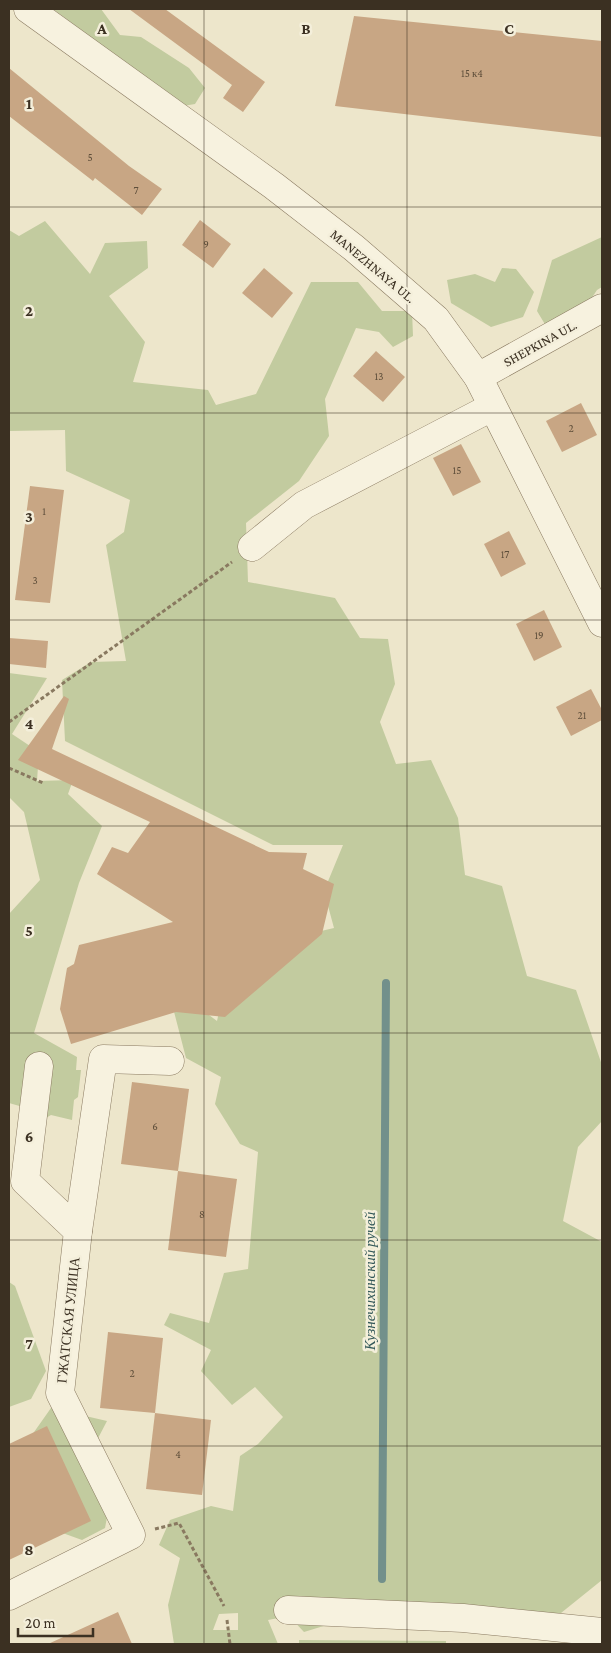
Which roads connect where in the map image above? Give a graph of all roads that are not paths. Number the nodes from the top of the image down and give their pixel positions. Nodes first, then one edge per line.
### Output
1 (28, 9) edge
2 (602, 308) edge
3 (478, 377) junction
4 (492, 407) junction
5 (252, 547) road end
6 (602, 623) edge
7 (170, 1061) dead end
8 (39, 1066) dead end
9 (78, 1231) junction
10 (9, 1596) edge
11 (288, 1610) dead end
12 (602, 1632) edge

1 - 3 street, MANEZHNAYA UL.
2 - 3 street, SHEPKINA UL.
3 - 4 street, MANEZHNAYA UL.
4 - 5 street
4 - 6 street, MANEZHNAYA UL.
7 - 9 street, ГЖАТСКАЯ УЛИЦА
8 - 9 street
9 - 10 street, ГЖАТСКАЯ УЛИЦА
11 - 12 street

